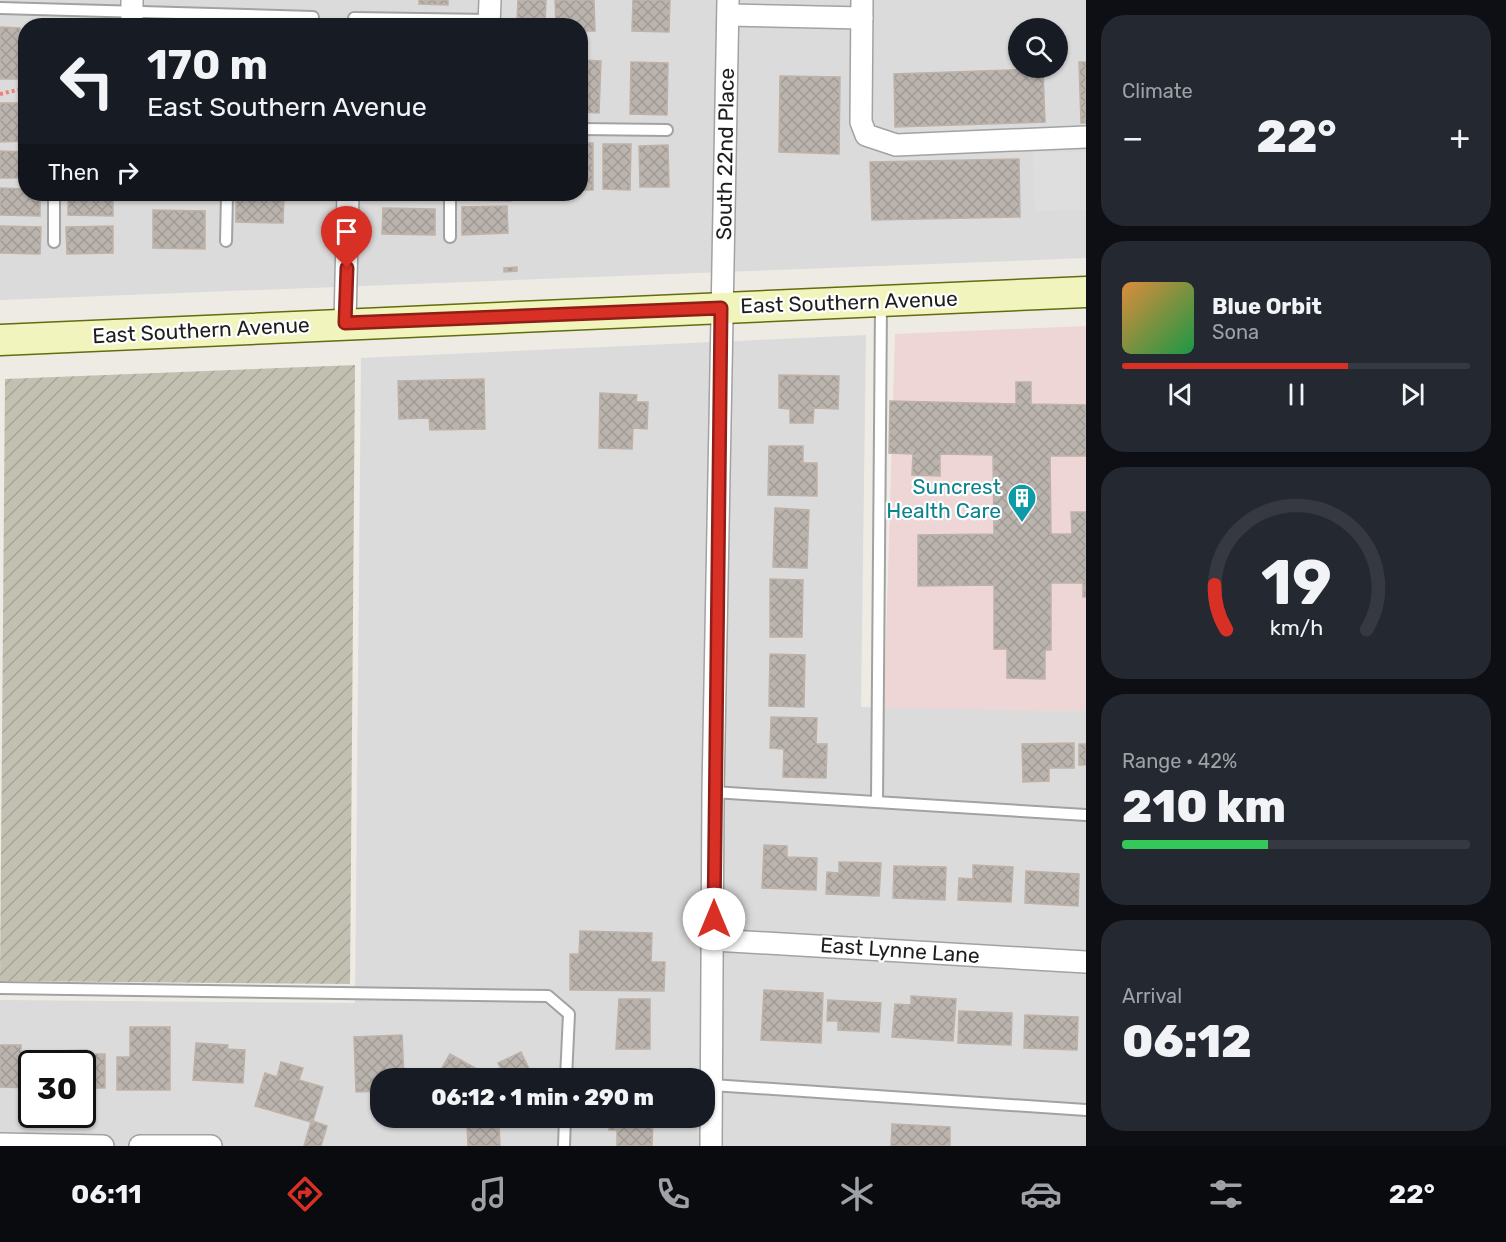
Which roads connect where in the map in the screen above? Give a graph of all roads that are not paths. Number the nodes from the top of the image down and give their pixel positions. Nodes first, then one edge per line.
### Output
1 (0, 8) edge
2 (728, 8) edge
3 (862, 9) edge
4 (132, 12) edge
5 (489, 15) edge
6 (313, 17) dead end
7 (354, 18) dead end
8 (588, 129) edge
9 (667, 130) dead end
10 (1086, 137) edge
11 (54, 201) edge
12 (228, 201) edge
13 (348, 201) edge
14 (450, 201) edge
15 (450, 237) dead end
16 (226, 241) dead end
17 (54, 242) dead end
18 (1086, 292) edge
19 (881, 300) junction
20 (721, 308) junction
21 (345, 323) junction
22 (0, 340) edge
23 (713, 792) junction
24 (877, 802) junction
25 (1086, 815) edge
26 (714, 940) junction
27 (1086, 962) edge
28 (0, 988) edge
29 (566, 1068) edge
30 (712, 1068) edge
31 (715, 1085) edge
32 (1086, 1110) edge
33 (565, 1128) edge
34 (711, 1128) edge
35 (0, 1144) edge
36 (103, 1146) edge
37 (140, 1146) edge
38 (211, 1146) edge
39 (564, 1146) edge
40 (711, 1146) edge

1 - 4 lane
2 - 3 street
2 - 20 street, South 22nd Place
3 - 10 street
4 - 6 lane
5 - 7 lane
8 - 9 lane
11 - 17 lane
12 - 16 lane
13 - 21 street
14 - 15 lane
18 - 19 main road, East Southern Avenue
19 - 20 main road, East Southern Avenue
19 - 24 lane
20 - 21 main road, East Southern Avenue
20 - 23 street, South 22nd Place
21 - 22 main road, East Southern Avenue
23 - 24 lane
23 - 26 street, South 22nd Place
24 - 25 lane
26 - 27 street, East Lynne Lane
26 - 30 street, South 22nd Place
28 - 29 lane
31 - 32 lane
33 - 39 lane
34 - 40 street, South 22nd Place
35 - 36 street
37 - 38 street

